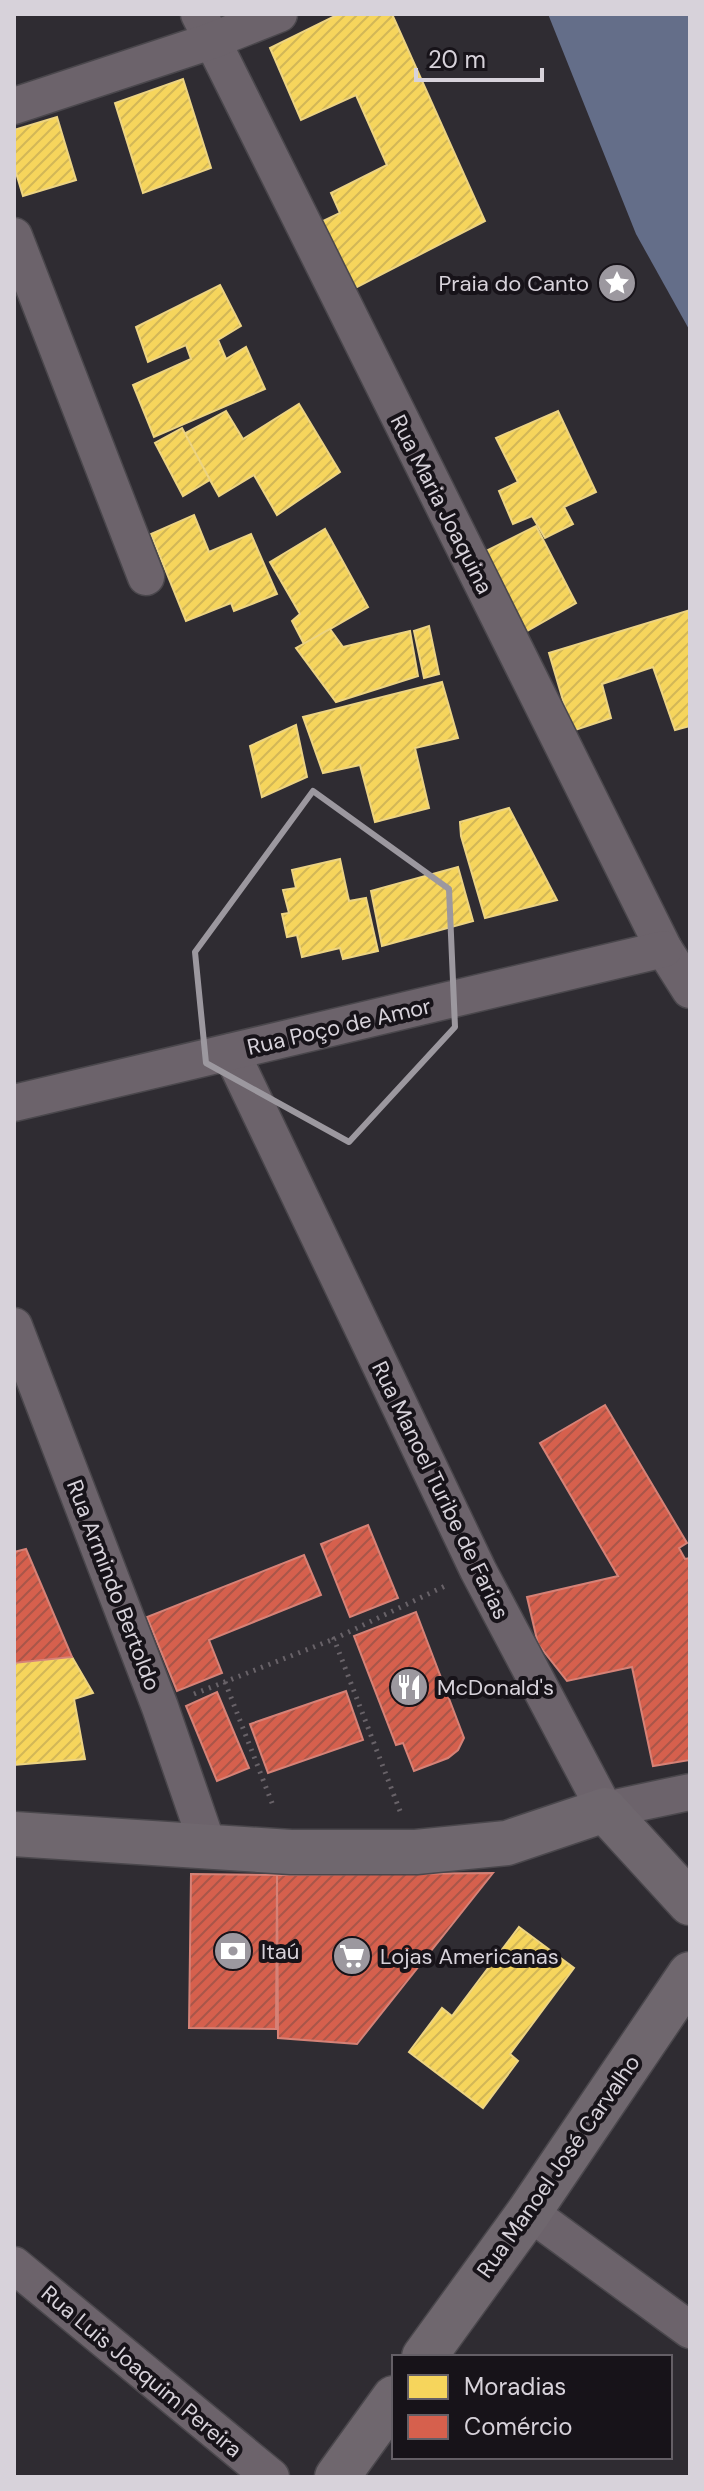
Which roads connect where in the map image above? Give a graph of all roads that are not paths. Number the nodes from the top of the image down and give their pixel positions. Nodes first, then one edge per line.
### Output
1 (279, 14) edge
2 (205, 28) edge
3 (14, 106) edge
4 (14, 236) edge
5 (146, 577) dead end
6 (664, 949) junction
7 (690, 990) edge
8 (231, 1052) junction
9 (14, 1103) edge
10 (14, 1326) edge
11 (690, 1792) edge
12 (605, 1810) junction
13 (14, 1834) edge
14 (208, 1846) junction
15 (690, 1903) edge
16 (690, 1974) edge
17 (529, 2212) junction
18 (14, 2265) edge
19 (690, 2330) edge
20 (425, 2355) edge
21 (392, 2401) edge
22 (340, 2476) edge
23 (271, 2477) edge

1 - 2 street
2 - 3 street
2 - 6 street, Rua Maria Joaquina
4 - 5 street
6 - 7 street, Rua Maria Joaquina
6 - 8 street, Rua Poço de Amor
8 - 9 street, Rua Poço de Amor
8 - 12 street, Rua Manoel Turibe de Farias
10 - 14 street, Rua Armindo Bertoldo
11 - 12 street
12 - 14 street
12 - 15 street, Rua Manoel Turibe de Farias
13 - 14 street
16 - 17 street, Rua Manoel José Carvalho
17 - 19 street
17 - 20 street, Rua Manoel José Carvalho
18 - 23 street, Rua Luis Joaquim Pereira
21 - 22 street

